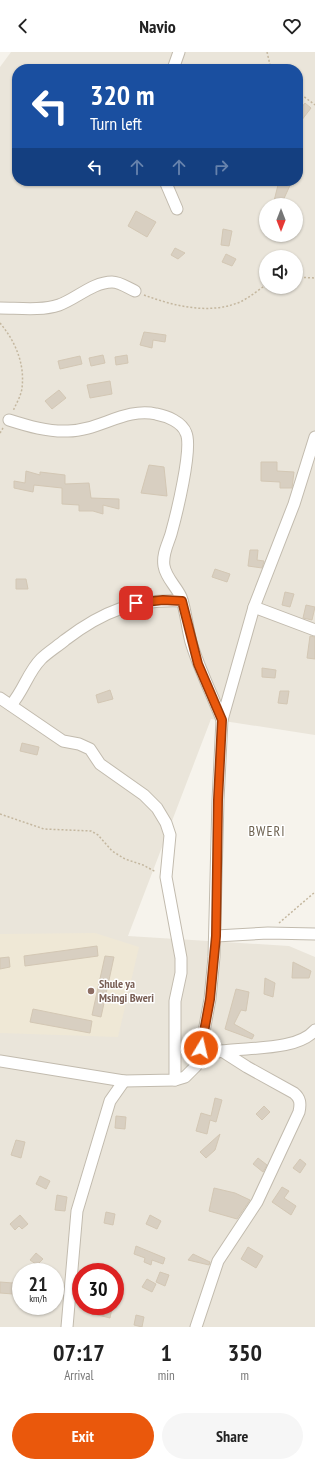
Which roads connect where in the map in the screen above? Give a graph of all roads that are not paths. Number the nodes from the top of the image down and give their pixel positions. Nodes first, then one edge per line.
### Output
1 (179, 52) edge
2 (175, 64) edge
3 (167, 186) edge
4 (177, 209) dead end
5 (135, 291) road end
6 (0, 308) edge
7 (9, 420) road end
8 (315, 437) edge
9 (182, 601) junction
10 (254, 607) junction
11 (315, 630) edge
12 (0, 698) edge
13 (11, 705) junction
14 (222, 720) junction
15 (315, 934) edge
16 (216, 936) junction
17 (315, 1030) edge
18 (222, 1051) junction
19 (199, 1057) junction
20 (0, 1061) edge
21 (175, 1080) junction
22 (124, 1081) junction
23 (67, 1327) edge
24 (196, 1327) edge

1 - 2 street
3 - 4 street
5 - 6 street
7 - 9 street
8 - 10 street
9 - 13 street
9 - 14 street
10 - 11 street
10 - 14 street
12 - 13 street
13 - 21 street
14 - 16 street
15 - 16 street
16 - 19 street
17 - 18 street
18 - 19 street
18 - 24 street
19 - 21 street
20 - 22 street
21 - 22 street
22 - 23 street

